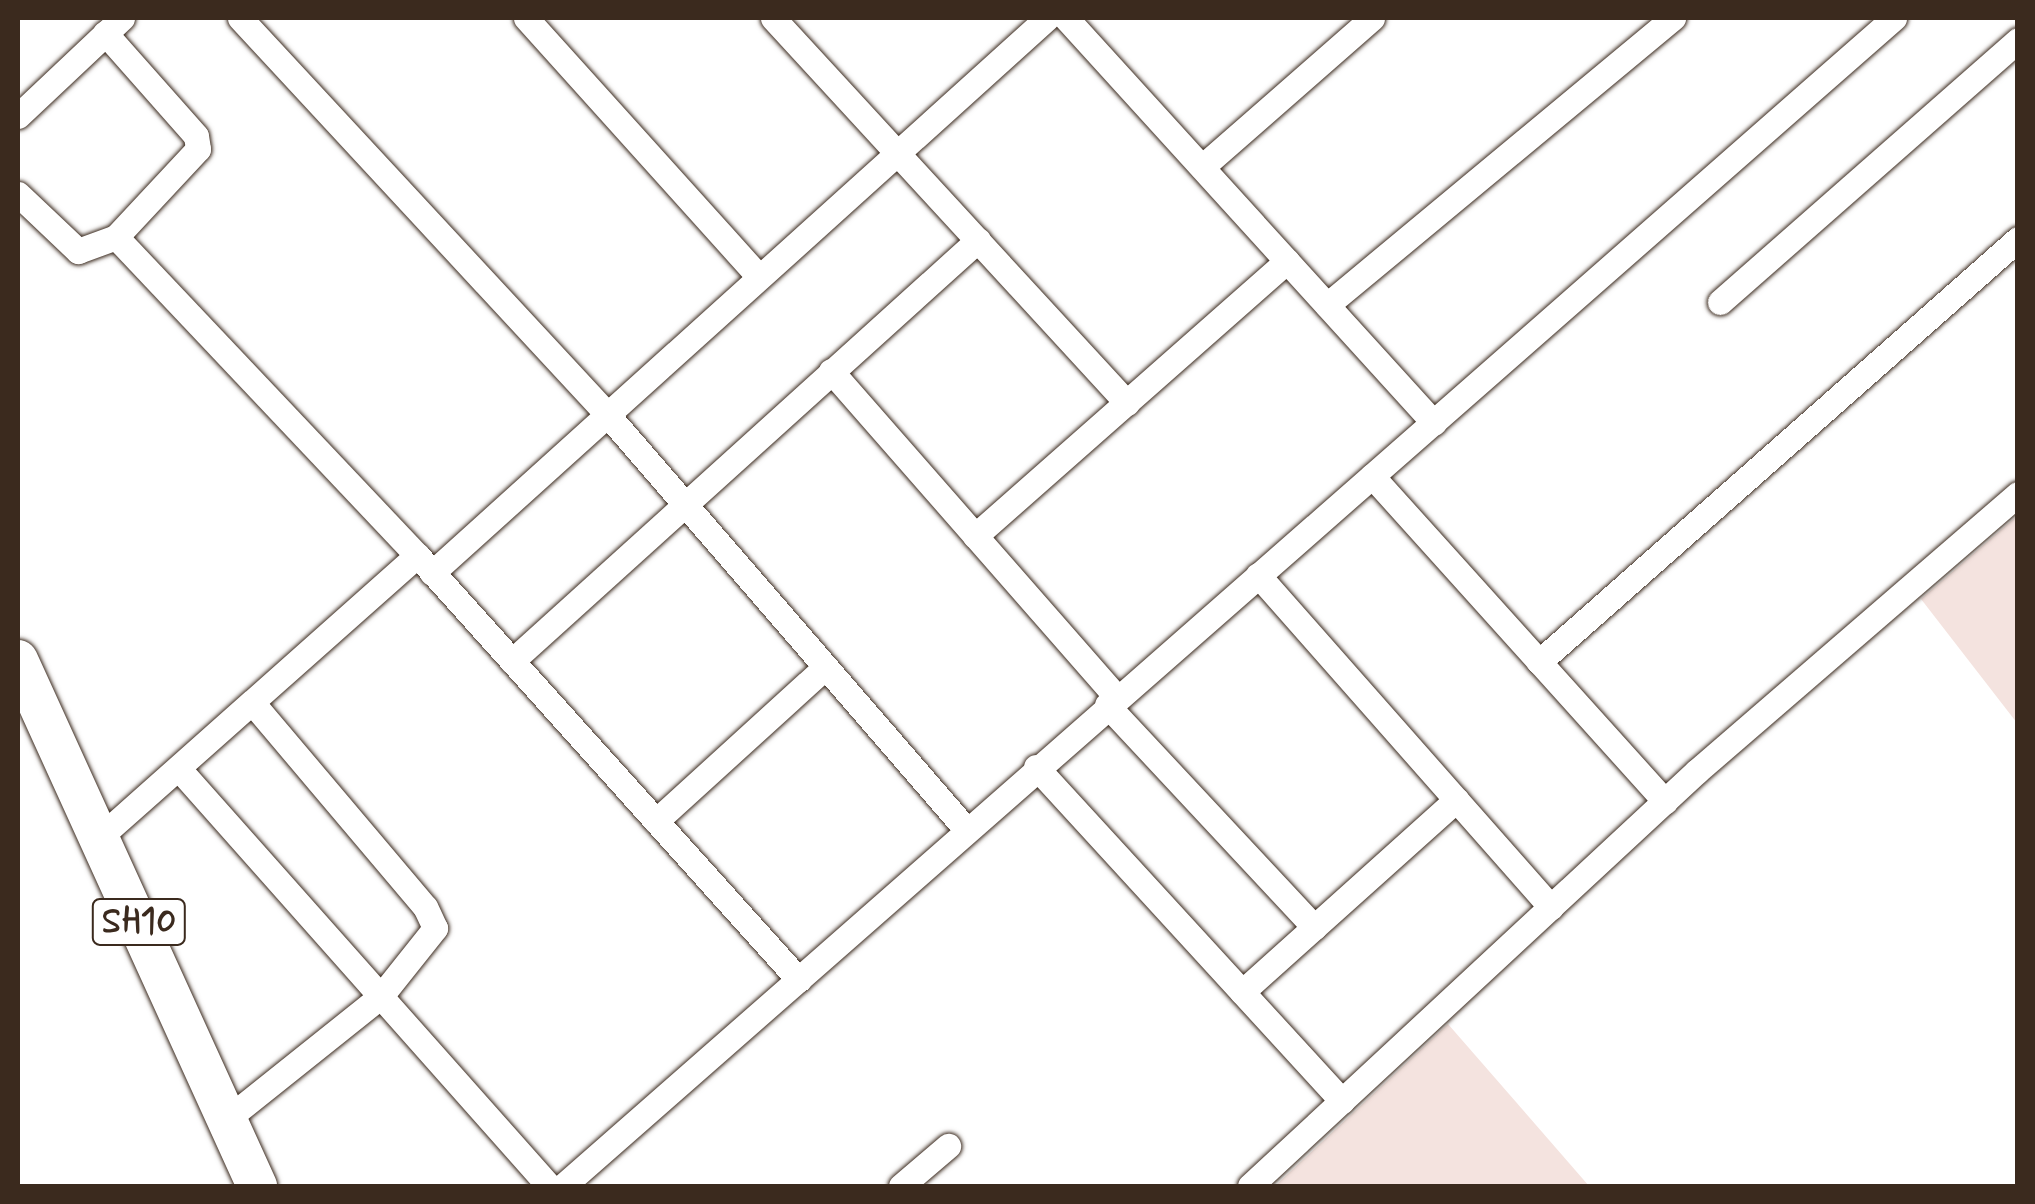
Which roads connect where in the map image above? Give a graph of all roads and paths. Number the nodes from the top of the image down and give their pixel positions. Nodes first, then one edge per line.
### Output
1 (240, 18) edge
2 (526, 18) edge
3 (774, 18) edge
4 (1048, 18) edge
5 (1066, 18) edge
6 (1372, 18) edge
7 (1673, 18) edge
8 (1894, 18) edge
9 (113, 25) edge
10 (2018, 40) edge
11 (18, 116) edge
12 (897, 152) junction
13 (1202, 167) junction
14 (18, 194) edge
15 (116, 236) junction
16 (2018, 238) edge
17 (978, 240) junction
18 (1287, 261) junction
19 (758, 276) junction
20 (1720, 302) dead end
21 (1326, 305) junction
22 (831, 371) junction
23 (1127, 403) junction
24 (606, 414) junction
25 (1434, 423) junction
26 (1372, 476) junction
27 (2018, 494) edge
28 (680, 506) junction
29 (975, 536) junction
30 (424, 564) junction
31 (1258, 575) junction
32 (18, 660) edge
33 (512, 661) junction
34 (1539, 662) junction
35 (824, 668) junction
36 (1111, 701) junction
37 (252, 702) junction
38 (1036, 767) junction
39 (179, 770) junction
40 (1456, 800) junction
41 (1665, 801) junction
42 (656, 821) junction
43 (965, 828) junction
44 (101, 836) junction
45 (1551, 907) junction
46 (1314, 927) junction
47 (799, 980) junction
48 (1242, 992) junction
49 (381, 996) junction
50 (1342, 1101) junction
51 (227, 1119) junction
52 (948, 1146) dead end
53 (257, 1186) edge
54 (549, 1186) edge
55 (563, 1186) edge
56 (901, 1186) edge
57 (1250, 1186) edge

1 - 24 street
2 - 19 street
3 - 12 street
4 - 12 street
5 - 13 street
6 - 13 street
7 - 21 street
8 - 25 street
9 - 11 street
9 - 15 street
10 - 20 street
12 - 17 street
12 - 19 street
13 - 18 street
14 - 15 street
15 - 30 street
16 - 34 street
17 - 22 street
17 - 23 street
18 - 21 street
18 - 23 street
19 - 24 street
21 - 25 street
22 - 28 street
22 - 29 street
23 - 29 street
24 - 28 street
24 - 30 street
25 - 26 street
26 - 31 street
26 - 34 street
27 - 41 street
28 - 33 street
28 - 35 street
29 - 36 street
30 - 33 street
30 - 37 street
31 - 36 street
31 - 40 street
32 - 44 main road, SH10
33 - 42 street
34 - 41 street
35 - 42 street
35 - 43 street
36 - 38 street
36 - 46 street
37 - 39 street
37 - 49 street
38 - 43 street
38 - 48 street
39 - 44 street
39 - 49 street
40 - 45 street
40 - 46 street
41 - 45 street
42 - 47 street
43 - 47 street
44 - 51 main road, SH10
45 - 50 street
46 - 48 street
47 - 55 street
48 - 50 street
49 - 51 street
49 - 54 street
50 - 57 street
51 - 53 main road, SH10
52 - 56 street

